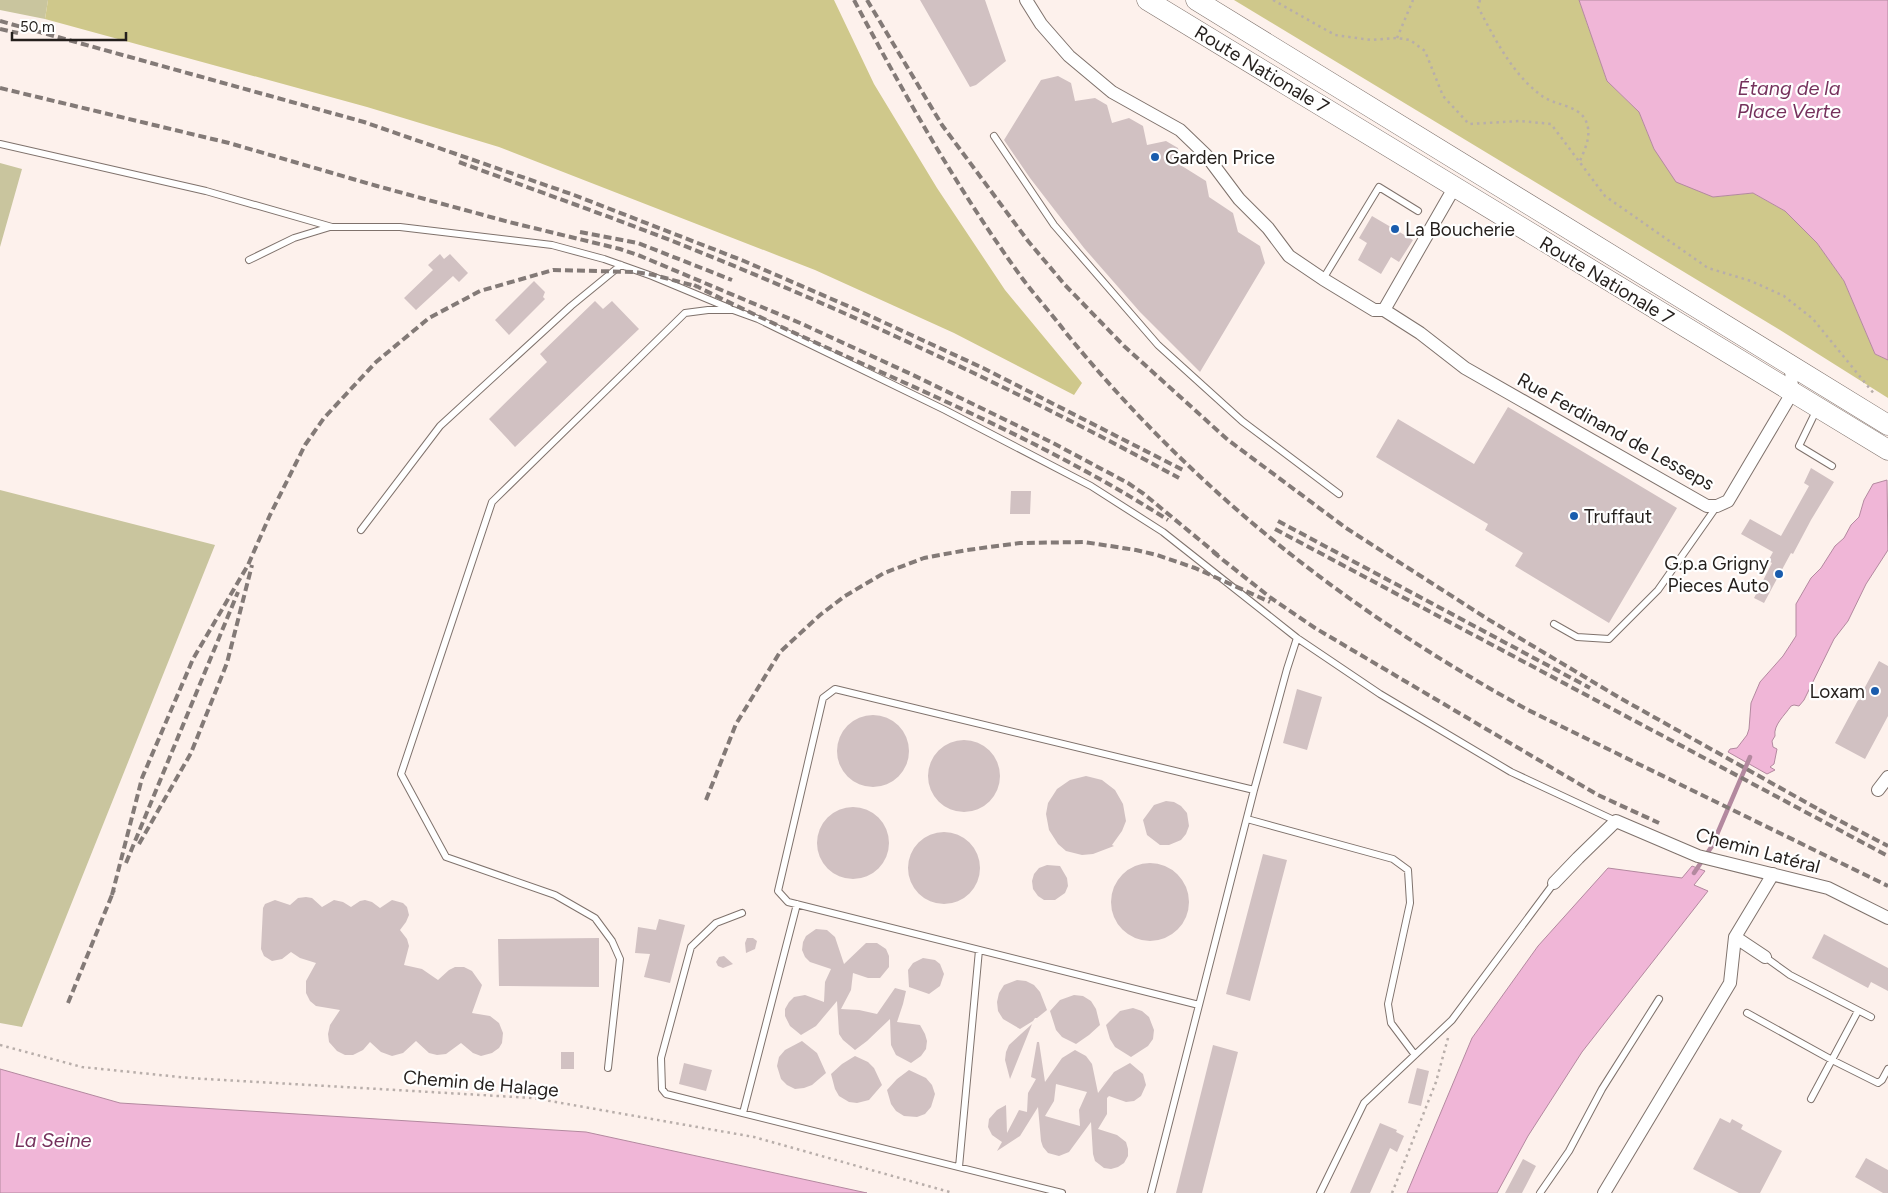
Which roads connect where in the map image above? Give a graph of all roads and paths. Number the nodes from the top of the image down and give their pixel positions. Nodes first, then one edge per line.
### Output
1 (1026, 0) edge
2 (1147, 0) edge
3 (1196, 0) edge
4 (1273, 0) edge
5 (1413, 0) edge
6 (1480, 0) edge
7 (1398, 38) junction
8 (994, 136) dead end
9 (0, 144) edge
10 (1580, 163) junction
11 (1454, 188) junction
12 (1418, 211) dead end
13 (332, 227) junction
14 (249, 260) dead end
15 (621, 265) junction
16 (1322, 279) junction
17 (733, 310) junction
18 (1384, 310) junction
19 (1791, 365) junction
20 (1792, 393) junction
21 (1877, 398) dead end
22 (1818, 408) junction
23 (1888, 425) edge
24 (1888, 450) edge
25 (1832, 466) dead end
26 (1339, 494) dead end
27 (1718, 506) junction
28 (361, 530) dead end
29 (1554, 624) dead end
30 (1297, 638) junction
31 (1888, 777) edge
32 (1254, 790) junction
33 (1878, 790) dead end
34 (1247, 819) junction
35 (1616, 821) junction
36 (1773, 874) junction
37 (1554, 884) joint
38 (797, 904) junction
39 (742, 913) dead end
40 (1888, 918) edge
41 (1735, 937) junction
42 (979, 950) junction
43 (1765, 957) joint
44 (1659, 1000) dead end
45 (1199, 1006) junction
46 (1858, 1011) junction
47 (1747, 1013) dead end
48 (1871, 1017) dead end
49 (1452, 1020) junction
50 (0, 1045) edge
51 (1415, 1055) junction
52 (1832, 1060) junction
53 (608, 1068) dead end
54 (1888, 1069) edge
55 (1811, 1099) dead end
56 (743, 1113) junction
57 (959, 1167) junction
58 (953, 1193) edge
59 (1062, 1193) edge
60 (1150, 1193) edge
61 (1320, 1193) edge
62 (1392, 1193) edge
63 (1540, 1193) edge
64 (1604, 1193) edge

1 - 16 street, Rue Ferdinand de Lesseps
2 - 11 main road, Route Nationale 7
3 - 19 main road, Route Nationale 7
4 - 7 path
5 - 7 path
6 - 10 path
7 - 10 path
8 - 26 lane
9 - 13 lane
10 - 21 path
11 - 18 street
11 - 20 main road, Route Nationale 7
12 - 16 lane
13 - 14 lane
13 - 15 lane
15 - 17 lane
15 - 28 lane
16 - 18 street, Rue Ferdinand de Lesseps
17 - 30 lane
17 - 53 lane
18 - 27 street, Rue Ferdinand de Lesseps
19 - 20 street
19 - 23 main road, Route Nationale 7
20 - 22 main road, Route Nationale 7
20 - 27 street, Rue Ferdinand de Lesseps
22 - 24 main road, Route Nationale 7
22 - 25 lane
27 - 29 lane
30 - 32 lane
30 - 35 lane
31 - 33 street
32 - 34 lane
32 - 38 lane
34 - 45 lane
34 - 51 lane
35 - 36 street, Chemin Latéral
35 - 37 street
36 - 40 street, Chemin Latéral
36 - 41 street
37 - 49 lane
38 - 42 lane
38 - 56 lane
39 - 56 lane
41 - 43 street
41 - 64 street
42 - 45 lane
42 - 57 lane
43 - 46 lane
44 - 63 lane
45 - 60 lane
46 - 48 lane
46 - 52 lane
47 - 52 lane
49 - 51 lane
49 - 62 path
50 - 58 path, Chemin de Halage
51 - 61 lane
52 - 54 lane
52 - 55 lane
56 - 57 lane
57 - 59 lane

